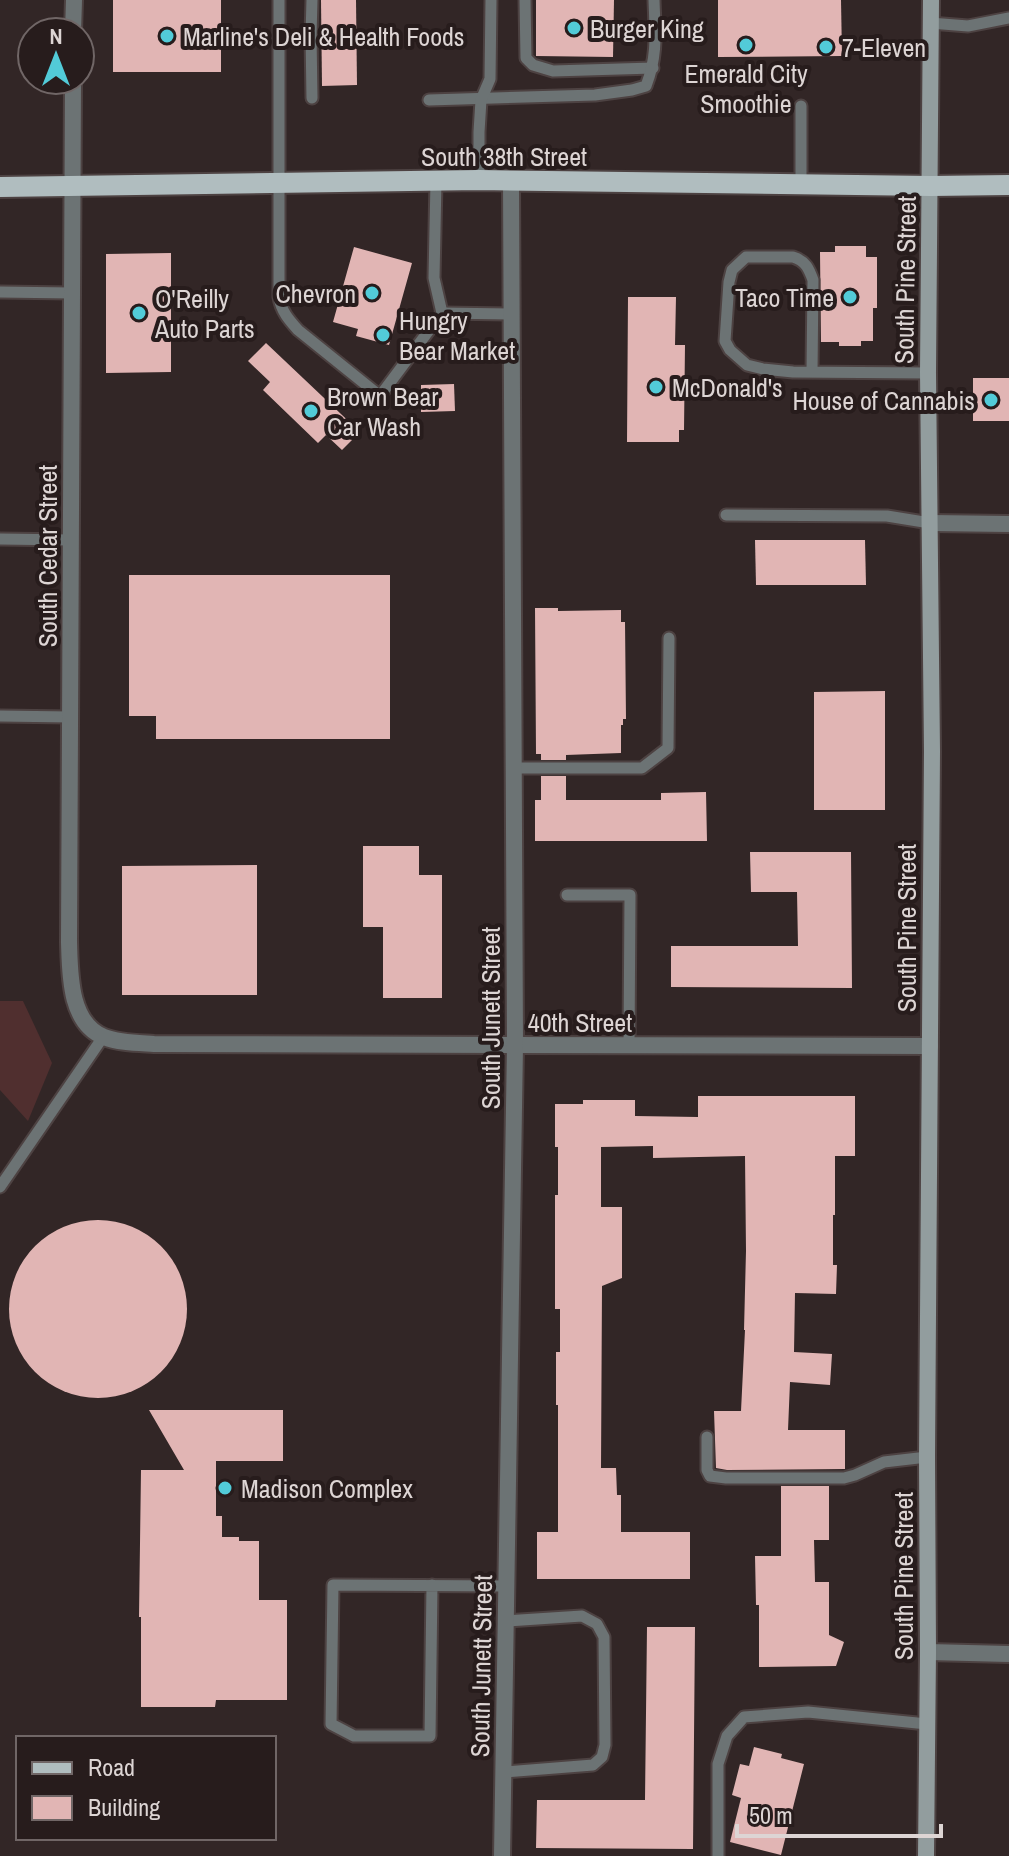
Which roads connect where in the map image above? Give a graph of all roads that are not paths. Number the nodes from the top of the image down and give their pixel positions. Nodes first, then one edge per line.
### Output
1 (279, 0) edge
2 (312, 0) edge
3 (491, 0) edge
4 (525, 0) edge
5 (654, 0) edge
6 (931, 0) edge
7 (1009, 18) edge
8 (930, 23) junction
9 (653, 68) junction
10 (73, 96) edge
11 (312, 98) dead end
12 (429, 100) dead end
13 (481, 100) junction
14 (801, 106) dead end
15 (479, 180) junction
16 (511, 180) junction
17 (436, 181) junction
18 (279, 184) junction
19 (801, 184) junction
20 (1009, 185) edge
21 (71, 186) junction
22 (931, 186) junction
23 (0, 187) edge
24 (0, 292) edge
25 (71, 293) junction
26 (442, 313) junction
27 (512, 314) junction
28 (812, 372) junction
29 (928, 373) junction
30 (726, 515) dead end
31 (930, 523) junction
32 (1009, 524) edge
33 (0, 539) edge
34 (71, 540) junction
35 (669, 638) dead end
36 (0, 716) edge
37 (70, 717) junction
38 (514, 768) junction
39 (567, 895) dead end
40 (96, 1032) junction
41 (515, 1045) junction
42 (629, 1046) junction
43 (930, 1046) junction
44 (0, 1187) edge
45 (707, 1437) dead end
46 (927, 1457) junction
47 (432, 1585) junction
48 (507, 1586) junction
49 (506, 1621) junction
50 (928, 1652) junction
51 (1009, 1654) edge
52 (927, 1724) junction
53 (504, 1772) junction
54 (502, 1856) edge
55 (718, 1856) edge
56 (926, 1856) edge

1 - 18 lane
2 - 11 lane
3 - 13 lane
4 - 9 lane
5 - 9 lane
6 - 8 main road, South Pine Street
7 - 8 lane
8 - 22 main road, South Pine Street
9 - 13 lane
10 - 21 street, South Cedar Street
12 - 13 lane
13 - 15 lane
14 - 19 lane
15 - 16 main road, South 38th Street
15 - 17 main road, South 38th Street
16 - 19 main road, South 38th Street
16 - 27 street, South Junett Street
17 - 18 main road, South 38th Street
17 - 26 lane
18 - 21 main road, South 38th Street
18 - 26 lane
19 - 22 main road, South 38th Street
20 - 22 main road, South 38th Street
21 - 23 main road, South 38th Street
21 - 25 street, South Cedar Street
22 - 29 main road, South Pine Street
24 - 25 lane
25 - 34 street, South Cedar Street
26 - 27 lane
27 - 38 street, South Junett Street
28 - 28 lane
28 - 29 lane
29 - 31 main road, South Pine Street
30 - 31 lane
31 - 32 street
31 - 43 main road, South Pine Street
33 - 34 lane
34 - 37 street, South Cedar Street
35 - 38 lane
36 - 37 lane
37 - 40 street, South Cedar Street
38 - 41 street, South Junett Street
39 - 42 lane
40 - 41 street, 40th Street
40 - 44 lane
41 - 42 street, 40th Street
41 - 48 street, South Junett Street
42 - 43 street, 40th Street
43 - 46 main road, South Pine Street
45 - 46 lane
46 - 50 main road, South Pine Street
47 - 47 lane
47 - 48 lane
48 - 49 street, South Junett Street
49 - 53 street, South Junett Street
49 - 53 lane
50 - 51 street
50 - 52 main road, South Pine Street
52 - 55 lane
52 - 56 main road, South Pine Street
53 - 54 street, South Junett Street

